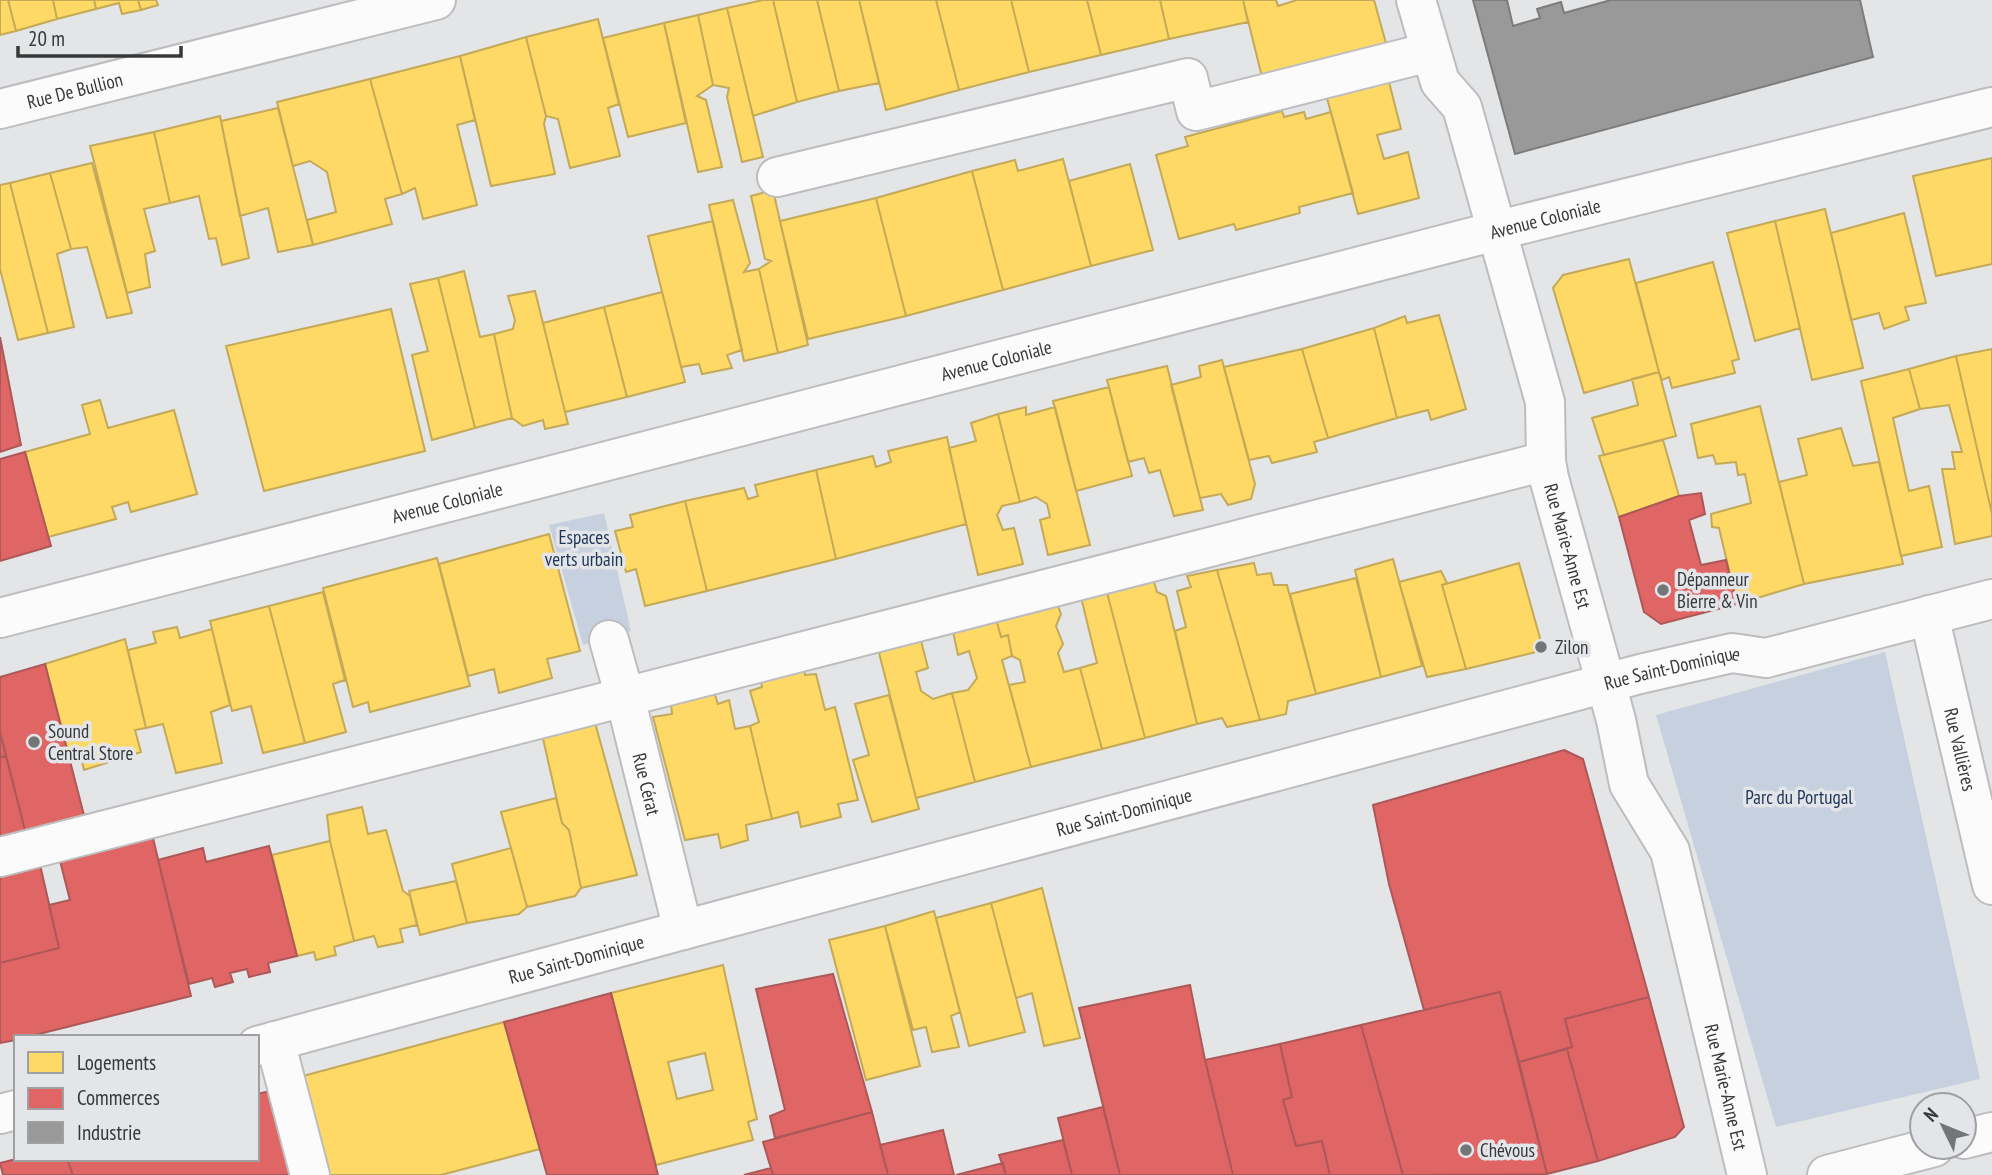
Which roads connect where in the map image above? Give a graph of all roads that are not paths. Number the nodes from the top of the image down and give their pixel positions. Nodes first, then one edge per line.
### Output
1 (436, 0) edge
2 (1416, 0) edge
3 (1430, 52) junction
4 (1992, 107) edge
5 (0, 109) edge
6 (777, 177) dead end
7 (1497, 233) junction
8 (1546, 461) junction
9 (1992, 598) edge
10 (1929, 615) junction
11 (0, 618) edge
12 (609, 640) dead end
13 (1606, 683) junction
14 (625, 696) junction
15 (0, 856) edge
16 (1992, 885) edge
17 (682, 930) junction
18 (266, 1044) edge
19 (1908, 1154) edge
20 (310, 1175) edge
21 (1747, 1175) edge
22 (1827, 1175) edge

1 - 5 street, Rue De Bullion
2 - 3 street, Rue Marie-Anne Est
3 - 6 street
3 - 7 street, Rue Marie-Anne Est
4 - 7 street, Avenue Coloniale
7 - 8 street, Rue Marie-Anne Est
7 - 11 street, Avenue Coloniale
8 - 13 street, Rue Marie-Anne Est
8 - 14 street
9 - 10 street, Rue Saint-Dominique
10 - 13 street, Rue Saint-Dominique
10 - 16 street, Rue Vallières
12 - 14 street, Rue Cérat
13 - 17 street, Rue Saint-Dominique
13 - 21 street, Rue Marie-Anne Est
14 - 15 street
14 - 17 street, Rue Cérat
17 - 18 street, Rue Saint-Dominique
18 - 20 street
19 - 22 street

